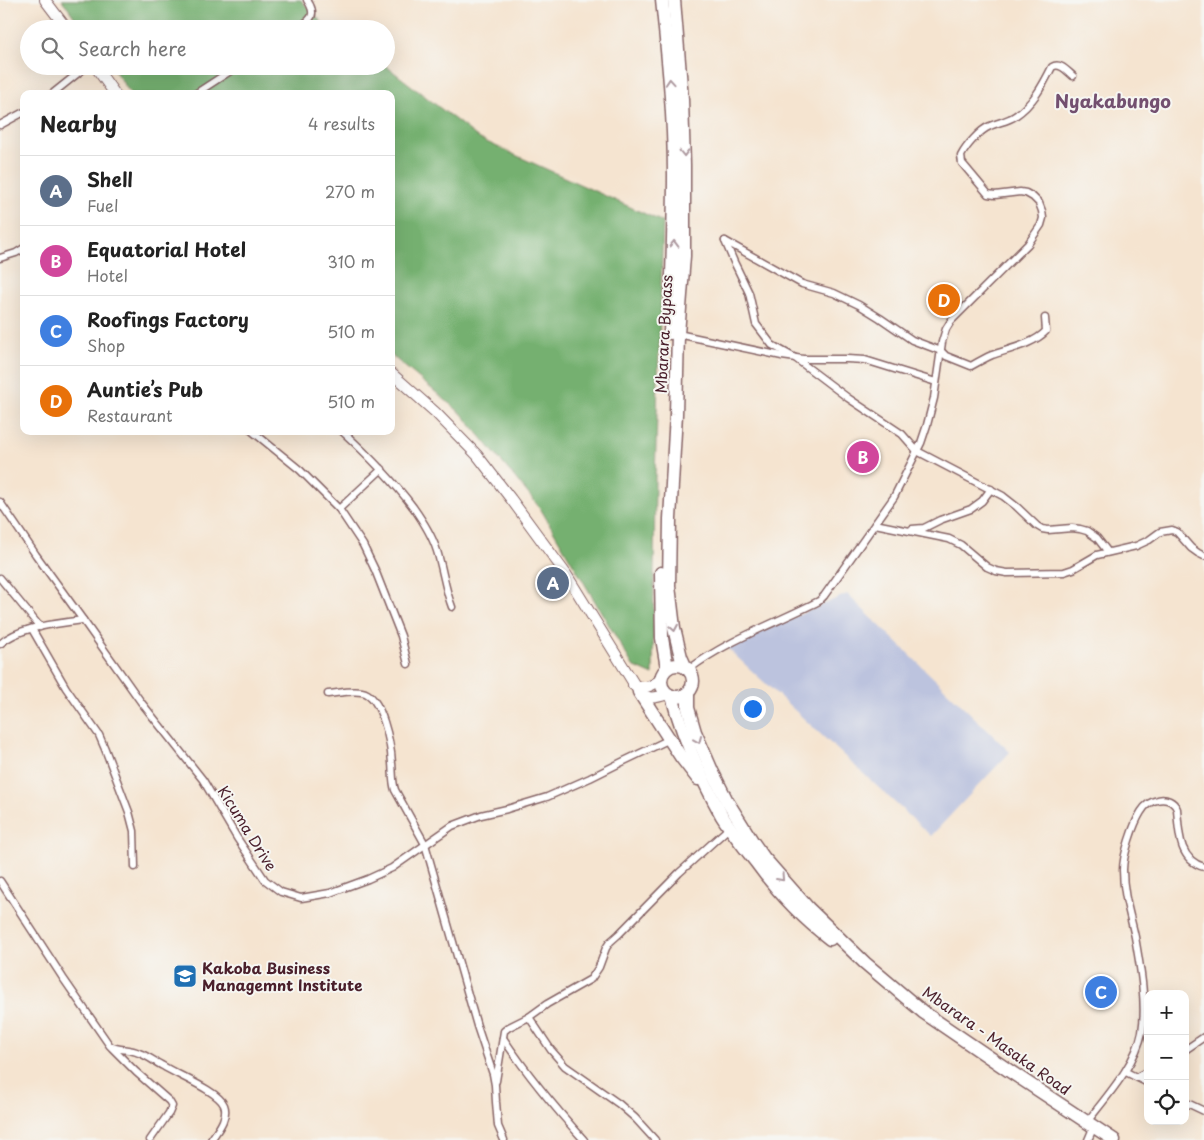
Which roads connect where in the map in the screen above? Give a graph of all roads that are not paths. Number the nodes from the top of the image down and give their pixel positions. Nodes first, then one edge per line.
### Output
1 (45, 0) edge
2 (307, 0) edge
3 (662, 0) edge
4 (674, 0) edge
5 (60, 20) edge
6 (310, 20) edge
7 (76, 75) edge
8 (101, 75) edge
9 (224, 75) edge
10 (1073, 76) dead end
11 (57, 90) edge
12 (112, 90) edge
13 (201, 90) edge
14 (20, 114) edge
15 (0, 125) edge
16 (20, 250) edge
17 (0, 257) edge
18 (1045, 318) dead end
19 (678, 334) junction
20 (941, 351) junction
21 (795, 358) junction
22 (395, 377) edge
23 (936, 382) junction
24 (257, 435) edge
25 (346, 435) edge
26 (917, 451) junction
27 (382, 469) junction
28 (991, 489) junction
29 (0, 502) edge
30 (339, 509) junction
31 (875, 524) junction
32 (902, 530) junction
33 (1108, 552) junction
34 (1204, 556) edge
35 (0, 578) edge
36 (452, 608) dead end
37 (83, 620) junction
38 (40, 627) junction
39 (32, 629) junction
40 (0, 644) edge
41 (408, 664) dead end
42 (667, 668) junction
43 (687, 669) junction
44 (660, 680) junction
45 (636, 689) junction
46 (688, 693) junction
47 (328, 694) dead end
48 (669, 695) junction
49 (670, 739) junction
50 (686, 755) junction
51 (730, 827) junction
52 (425, 844) junction
53 (135, 867) dead end
54 (1204, 867) edge
55 (0, 881) edge
56 (865, 963) junction
57 (529, 1017) junction
58 (1204, 1037) edge
59 (503, 1038) junction
60 (110, 1046) junction
61 (1189, 1047) edge
62 (1126, 1072) junction
63 (1144, 1073) edge
64 (1137, 1077) junction
65 (1144, 1081) edge
66 (495, 1085) junction
67 (1189, 1104) edge
68 (1204, 1112) edge
69 (1091, 1124) junction
70 (150, 1140) edge
71 (211, 1140) edge
72 (504, 1140) edge
73 (584, 1140) edge
74 (655, 1140) edge
75 (1088, 1140) edge
76 (1114, 1140) edge

1 - 5 main road
2 - 6 street
42 -> 3 highway, Mbarara Bypass
4 -> 19 highway, Mbarara Bypass
7 - 11 street
8 - 12 main road
9 - 13 street
10 - 20 street
14 - 15 street
16 - 17 street
18 - 20 street
19 - 21 street
19 -> 43 highway, Mbarara Bypass
20 - 21 street
20 - 23 street
21 - 23 street
21 - 26 street
22 - 45 main road
23 - 26 street
24 - 30 street
25 - 27 street
26 - 28 street
26 - 31 street
27 - 30 street
27 - 36 street
28 - 32 street
28 - 33 street
29 - 37 street, Kicuma Drive
30 - 41 street
31 - 32 street
31 - 43 street
32 - 33 street
33 - 34 street
35 - 38 street
37 - 38 street
37 - 52 street, Kicuma Drive
38 - 39 street
39 - 40 street
39 - 53 street
42 - 43 highway
42 - 44 highway
43 - 46 highway
44 - 45 main road
44 - 48 highway
45 - 48 main road
45 - 49 highway
46 - 48 highway
46 -> 56 highway, Mbarara - Masaka Road
47 - 52 street
48 - 50 highway
49 - 50 highway
49 - 52 street, Kicuma Drive
50 - 51 highway, Mbarara - Masaka Road
51 - 56 highway, Mbarara - Masaka Road
51 - 57 street
52 - 66 street
54 - 62 street
55 - 60 street
56 - 69 highway, Mbarara - Masaka Road
57 - 59 street
57 - 74 street
58 - 61 street
59 - 66 street
59 - 73 street
60 - 70 street
60 - 71 street
62 - 64 street
62 - 69 street
63 - 64 street
64 - 65 street
66 - 72 street
67 - 68 street
69 - 75 street
69 - 76 highway, Mbarara - Masaka Road

